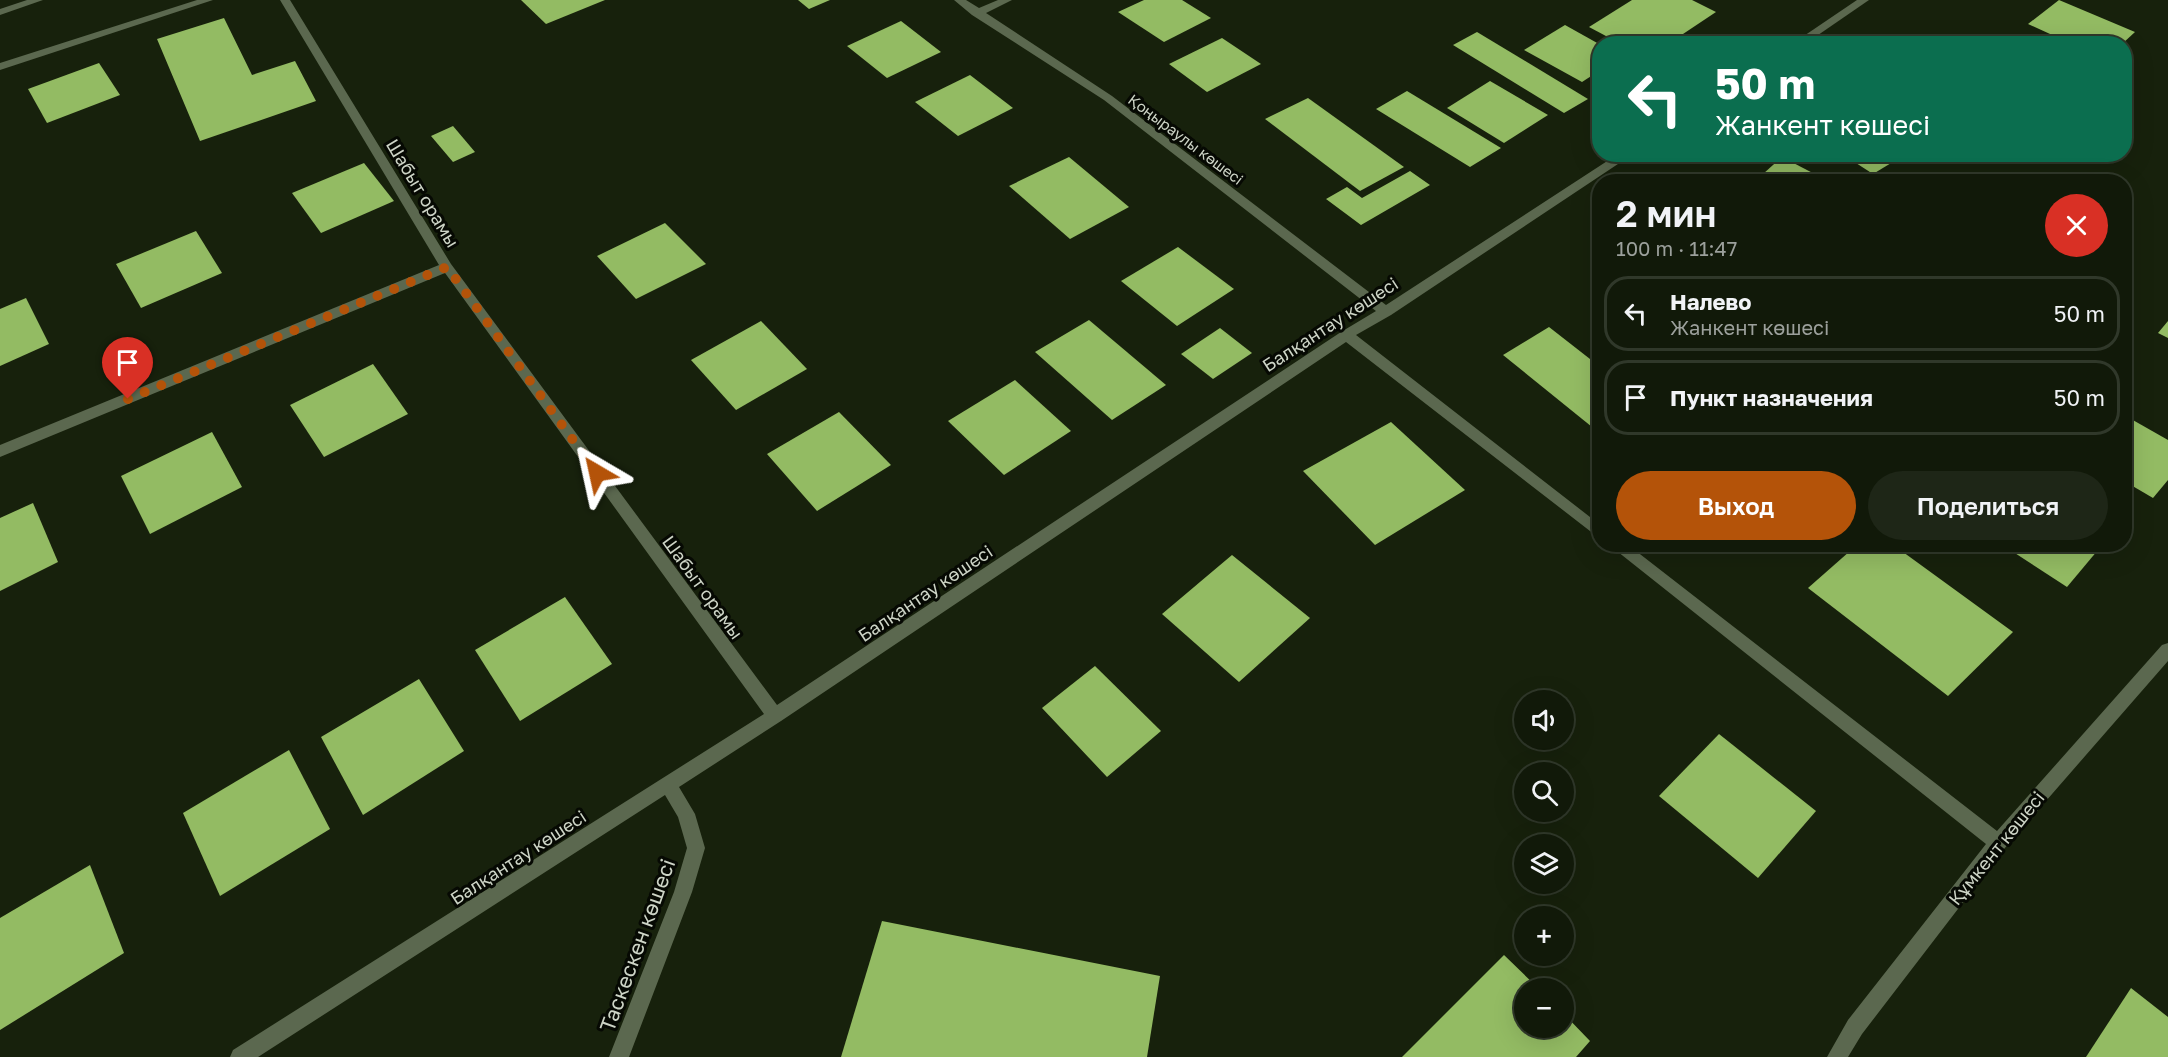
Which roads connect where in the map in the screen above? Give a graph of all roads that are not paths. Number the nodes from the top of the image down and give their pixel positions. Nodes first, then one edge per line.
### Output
1 (38, 0) edge
2 (208, 0) edge
3 (285, 0) edge
4 (959, 0) edge
5 (1007, 0) edge
6 (1864, 0) edge
7 (0, 12) edge
8 (976, 13) junction
9 (1809, 36) edge
10 (0, 67) edge
11 (1615, 162) edge
12 (1596, 174) edge
13 (1592, 177) edge
14 (447, 267) junction
15 (1386, 312) junction
16 (1346, 335) junction
17 (0, 451) edge
18 (1592, 527) edge
19 (1625, 552) edge
20 (2168, 650) edge
21 (775, 716) junction
22 (668, 784) junction
23 (1998, 843) junction
24 (240, 1057) edge
25 (619, 1057) edge
26 (1837, 1057) edge

1 - 7 street
2 - 10 street
3 - 14 street, Шабыт орамы
4 - 8 street, Қоңыраулы көшесі
5 - 8 street
6 - 9 street
8 - 15 street, Қоңыраулы көшесі
11 - 12 street, Балқантау көшесі
13 - 15 street, Балқантау көшесі
14 - 17 street
14 - 21 street, Шабыт орамы
15 - 16 street, Балқантау көшесі
16 - 18 street
16 - 21 street, Балқантау көшесі
19 - 23 street
20 - 23 street, Құмкент көшесі
21 - 22 street, Балқантау көшесі
22 - 24 street, Балқантау көшесі
22 - 25 street, Таскескен көшесі
23 - 26 street, Құмкент көшесі

